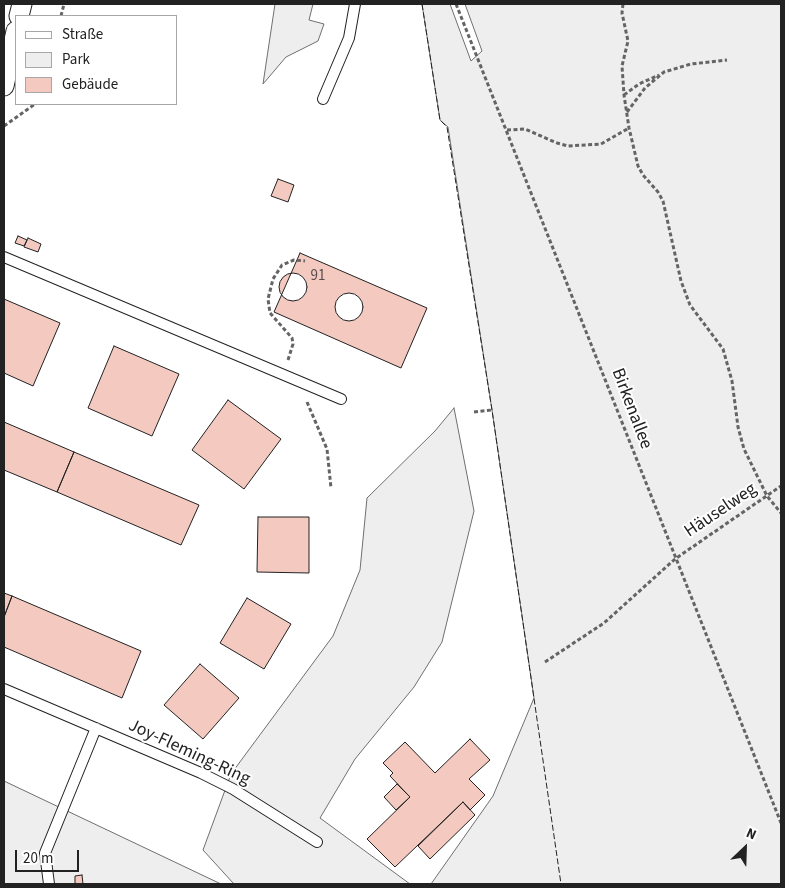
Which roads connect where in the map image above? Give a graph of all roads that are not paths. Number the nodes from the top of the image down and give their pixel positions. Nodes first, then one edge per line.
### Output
1 (355, 4) edge
2 (15, 36) edge
3 (4, 86) edge
4 (323, 99) dead end
5 (4, 257) edge
6 (341, 399) dead end
7 (4, 689) edge
8 (96, 728) junction
9 (317, 842) dead end
10 (49, 884) edge

1 - 4 lane
2 - 3 street
5 - 6 lane
7 - 8 lane, Joy-Fleming-Ring
8 - 9 lane, Joy-Fleming-Ring
8 - 10 lane

